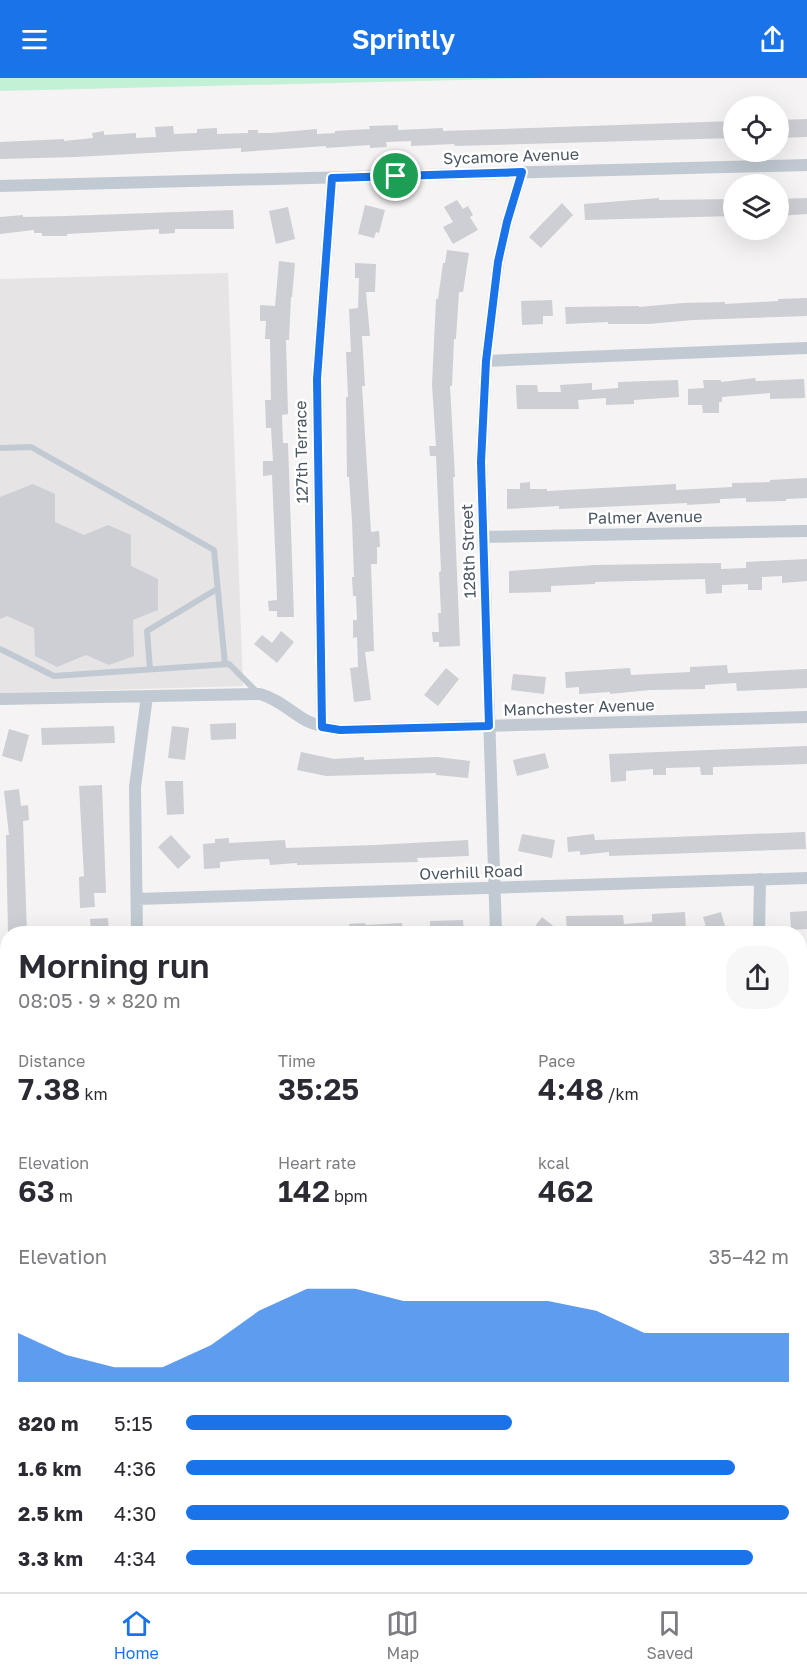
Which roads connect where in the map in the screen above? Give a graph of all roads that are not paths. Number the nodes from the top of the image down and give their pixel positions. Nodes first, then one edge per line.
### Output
1 (807, 165) edge
2 (522, 172) junction
3 (332, 178) junction
4 (0, 186) edge
5 (807, 348) edge
6 (486, 361) junction
7 (0, 448) edge
8 (807, 531) edge
9 (484, 537) junction
10 (217, 589) junction
11 (0, 649) edge
12 (225, 664) junction
13 (150, 669) junction
14 (260, 694) junction
15 (147, 696) junction
16 (0, 699) edge
17 (807, 717) edge
18 (489, 726) junction
19 (322, 727) junction
20 (807, 878) edge
21 (760, 879) junction
22 (494, 888) junction
23 (137, 899) junction
24 (137, 926) edge
25 (496, 926) edge
26 (759, 926) edge

1 - 2 street, Sycamore Avenue
2 - 3 street, Sycamore Avenue
2 - 6 street, 128th Street
3 - 4 street, Sycamore Avenue
3 - 19 street, 127th Terrace
5 - 6 street
6 - 9 street, 128th Street
7 - 10 lane
8 - 9 street, Palmer Avenue
9 - 18 street, 128th Street
10 - 12 lane
10 - 13 lane
11 - 13 lane
12 - 13 lane
12 - 14 lane
14 - 15 street, Manchester Avenue
14 - 19 street, Manchester Avenue
15 - 16 street, Manchester Avenue
15 - 23 street
17 - 18 street, Manchester Avenue
18 - 19 street, Manchester Avenue
18 - 22 street, 128th Street
20 - 21 street, Overhill Road
21 - 22 street, Overhill Road
21 - 26 street
22 - 23 street, Overhill Road
22 - 25 street, 128th Street
23 - 24 street

